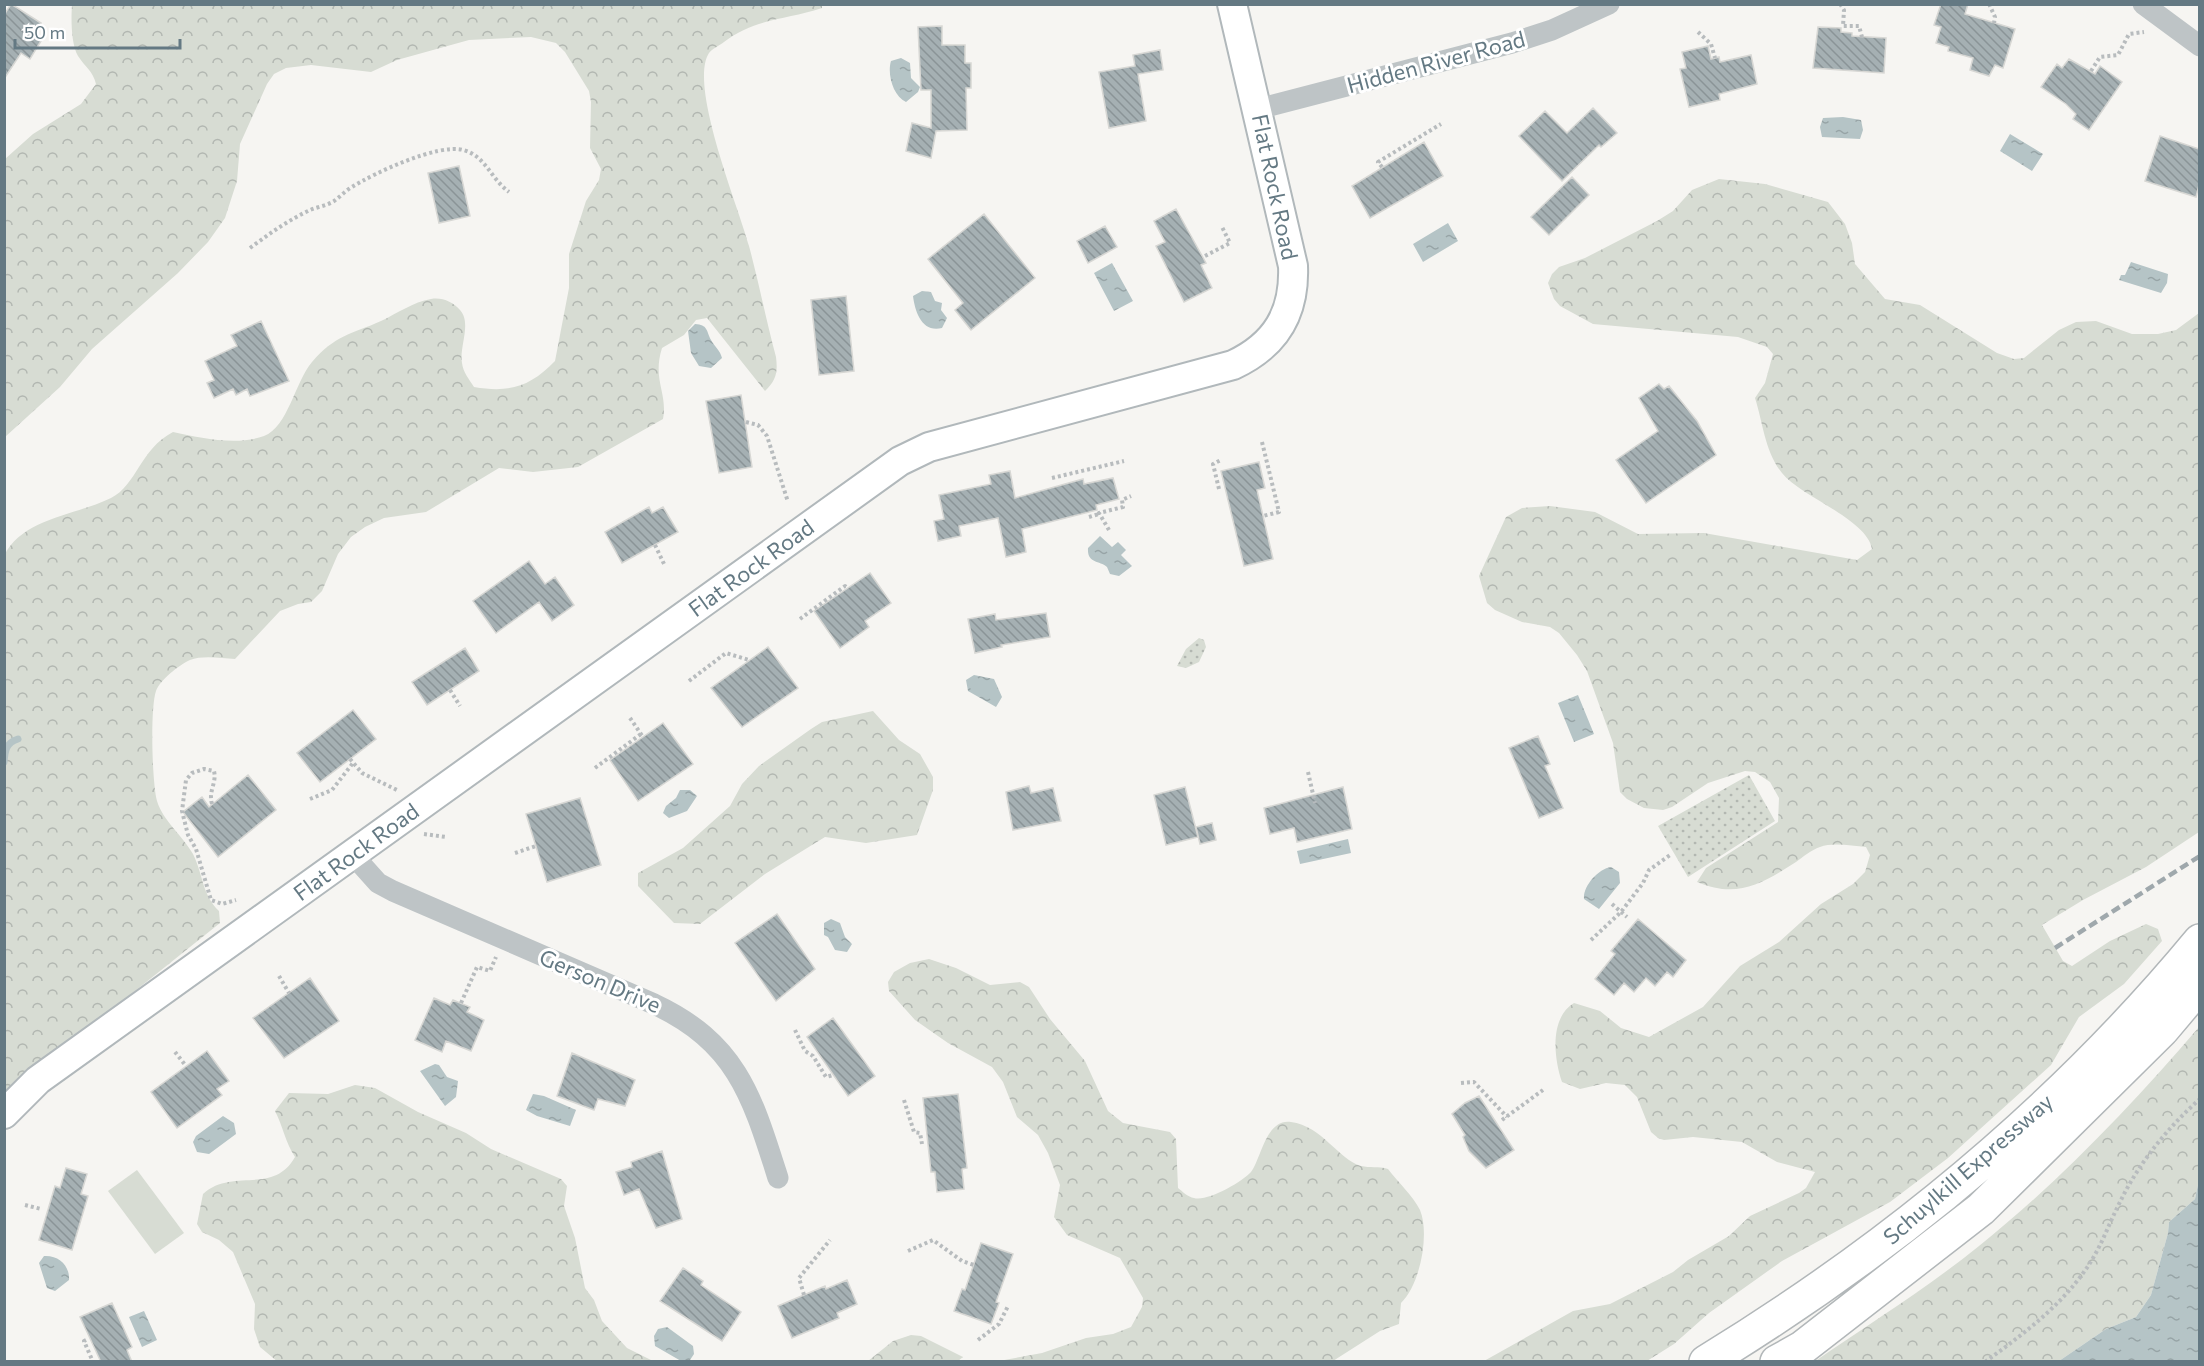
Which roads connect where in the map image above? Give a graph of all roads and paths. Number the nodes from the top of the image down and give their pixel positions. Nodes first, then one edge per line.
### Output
1 (1232, 4) edge
2 (1609, 4) edge
3 (1840, 4) edge
4 (1989, 4) edge
5 (2143, 4) edge
6 (1994, 23) dead end
7 (1698, 32) dead end
8 (2144, 32) dead end
9 (1862, 37) dead end
10 (2199, 46) edge
11 (1715, 58) dead end
12 (2091, 71) dead end
13 (1258, 109) junction
14 (1441, 124) dead end
15 (1382, 167) dead end
16 (509, 192) dead end
17 (1222, 227) dead end
18 (250, 248) dead end
19 (1205, 256) dead end
20 (746, 422) dead end
21 (1262, 442) dead end
22 (1221, 460) dead end
23 (1124, 461) dead end
24 (1052, 478) dead end
25 (1219, 489) dead end
26 (1131, 496) dead end
27 (788, 502) dead end
28 (1099, 514) junction
29 (1263, 516) dead end
30 (1089, 517) dead end
31 (1109, 530) dead end
32 (655, 545) dead end
33 (664, 564) dead end
34 (847, 588) dead end
35 (800, 619) dead end
36 (749, 660) dead end
37 (689, 681) dead end
38 (450, 690) dead end
39 (460, 706) dead end
40 (630, 718) dead end
41 (595, 768) dead end
42 (1308, 772) dead end
43 (310, 799) dead end
44 (1315, 803) dead end
45 (213, 804) dead end
46 (411, 812) junction
47 (536, 846) dead end
48 (515, 853) dead end
49 (352, 855) junction
50 (1670, 855) dead end
51 (236, 900) dead end
52 (1612, 904) dead end
53 (1621, 912) junction
54 (1627, 916) dead end
55 (504, 940) junction
56 (1591, 940) dead end
57 (2199, 941) edge
58 (279, 976) dead end
59 (2199, 985) edge
60 (290, 993) dead end
61 (461, 1003) dead end
62 (795, 1030) dead end
63 (175, 1052) dead end
64 (186, 1066) dead end
65 (832, 1075) dead end
66 (1461, 1083) dead end
67 (1543, 1090) dead end
68 (2199, 1099) edge
69 (904, 1100) dead end
70 (4, 1114) edge
71 (922, 1144) dead end
72 (778, 1178) dead end
73 (25, 1204) dead end
74 (40, 1209) dead end
75 (830, 1240) dead end
76 (908, 1251) dead end
77 (974, 1265) dead end
78 (804, 1295) dead end
79 (1008, 1306) dead end
80 (86, 1340) dead end
81 (978, 1340) dead end
82 (93, 1362) edge
83 (1706, 1362) edge
84 (1777, 1362) edge
85 (1985, 1362) edge

1 - 13 street, Flat Rock Road
2 - 13 street, Hidden River Road
3 - 9 path
4 - 6 path
5 - 10 street
7 - 11 path
8 - 12 path
13 - 46 street, Flat Rock Road
14 - 15 path
16 - 18 path
17 - 19 path
20 - 27 path
21 - 29 path
22 - 25 path
23 - 24 path
26 - 28 path
28 - 30 path
28 - 31 path
32 - 33 path
34 - 35 path
36 - 37 path
38 - 39 path
40 - 41 path
42 - 44 path
43 - 46 path
45 - 51 path
46 - 49 street, Flat Rock Road
47 - 48 path
49 - 55 street, Gerson Drive
49 - 70 street, Flat Rock Road
50 - 53 path
52 - 53 path
53 - 54 path
53 - 56 path
55 - 61 path
55 - 72 street, Gerson Drive
57 - 83 highway, Schuylkill Expressway
58 - 60 path
59 - 84 highway, Schuylkill Expressway
62 - 65 path
63 - 64 path
66 - 67 path
68 - 85 path
69 - 71 path
73 - 74 path
75 - 78 path
76 - 77 path
79 - 81 path
80 - 82 path

